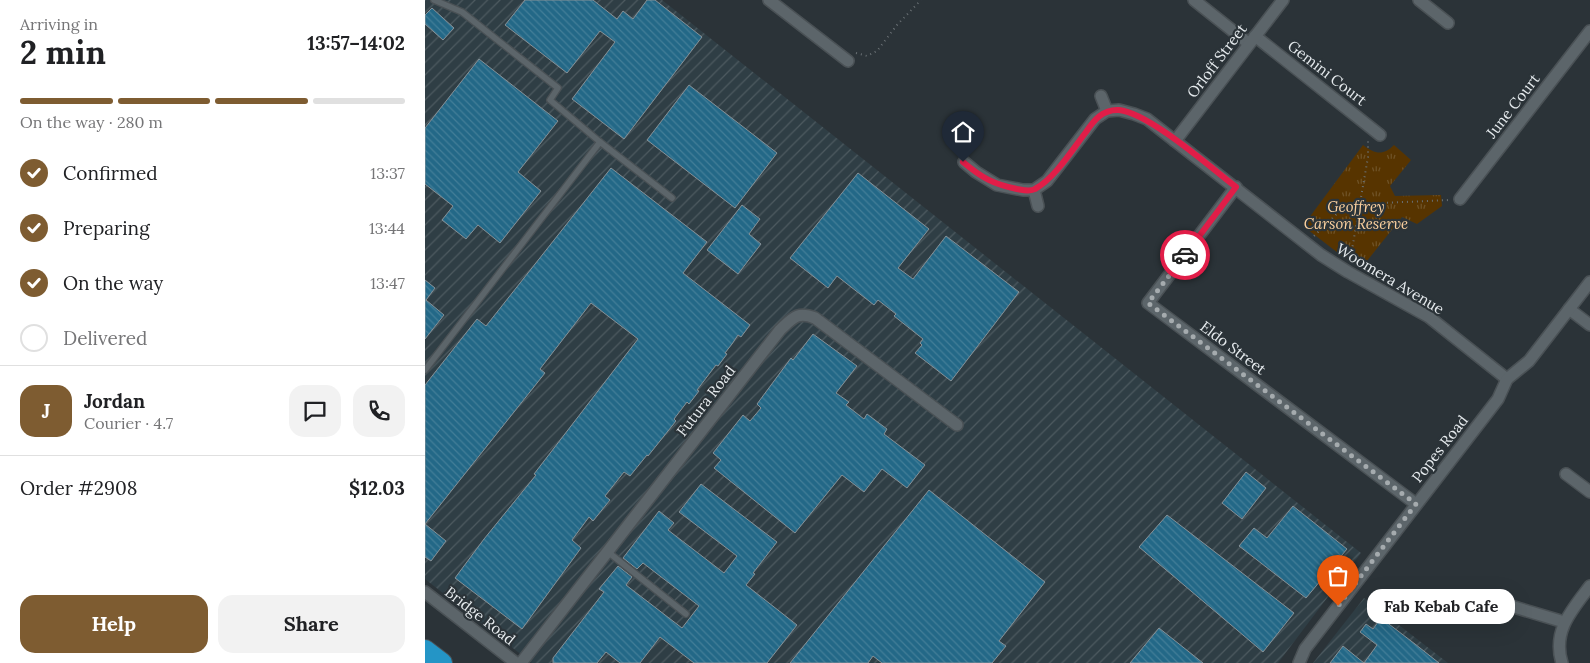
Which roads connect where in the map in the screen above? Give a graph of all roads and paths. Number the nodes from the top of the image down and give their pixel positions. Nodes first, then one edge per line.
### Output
1 (434, 0) edge
2 (769, 0) edge
3 (921, 0) edge
4 (1194, 0) edge
5 (1283, 0) edge
6 (1419, 0) edge
7 (1448, 23) dead end
8 (1590, 30) edge
9 (1252, 39) junction
10 (846, 60) joint
11 (1101, 96) dead end
12 (1107, 111) junction
13 (1369, 125) junction
14 (1380, 135) dead end
15 (1175, 141) junction
16 (601, 142) junction
17 (963, 162) dead end
18 (1236, 187) junction
19 (1033, 190) junction
20 (672, 198) dead end
21 (1460, 199) joint
22 (1359, 204) junction
23 (1038, 206) dead end
24 (1306, 244) junction
25 (1348, 272) junction
26 (1590, 282) edge
27 (1569, 309) junction
28 (1590, 325) edge
29 (425, 370) edge
30 (1507, 379) junction
31 (957, 425) dead end
32 (1566, 474) dead end
33 (1590, 492) edge
34 (1416, 504) junction
35 (607, 552) junction
36 (1590, 586) edge
37 (425, 592) edge
38 (1484, 598) dead end
39 (686, 614) dead end
40 (1564, 622) junction
41 (425, 650) edge
42 (442, 663) edge
43 (516, 663) edge
44 (521, 663) edge
45 (1299, 663) edge
46 (1563, 663) edge

1 - 16 lane
2 - 10 street
3 - 10 path
4 - 9 street, Gemini Court
5 - 9 street, Orloff Street
6 - 7 street
8 - 21 street, June Court
9 - 13 street, Gemini Court
9 - 15 street, Orloff Street
11 - 12 street
12 - 15 street, Woomera Avenue
12 - 19 street
13 - 14 street, Gemini Court
13 - 22 path
15 - 18 street, Woomera Avenue
16 - 20 lane
16 - 29 lane
17 - 19 street
18 - 24 street, Woomera Avenue
18 - 34 street, Eldo Street
19 - 23 street
21 - 22 path
22 - 24 path
22 - 25 path
24 - 25 street, Woomera Avenue
25 - 30 street, Woomera Avenue
26 - 27 street, Popes Road
27 - 28 street
27 - 30 street, Popes Road
30 - 34 street, Popes Road
31 - 35 street, Futura Road
32 - 33 street
34 - 45 street, Popes Road
35 - 39 lane
35 - 44 street, Futura Road
36 - 40 street
37 - 43 street, Bridge Road
38 - 40 street
40 - 46 street
41 - 42 highway

